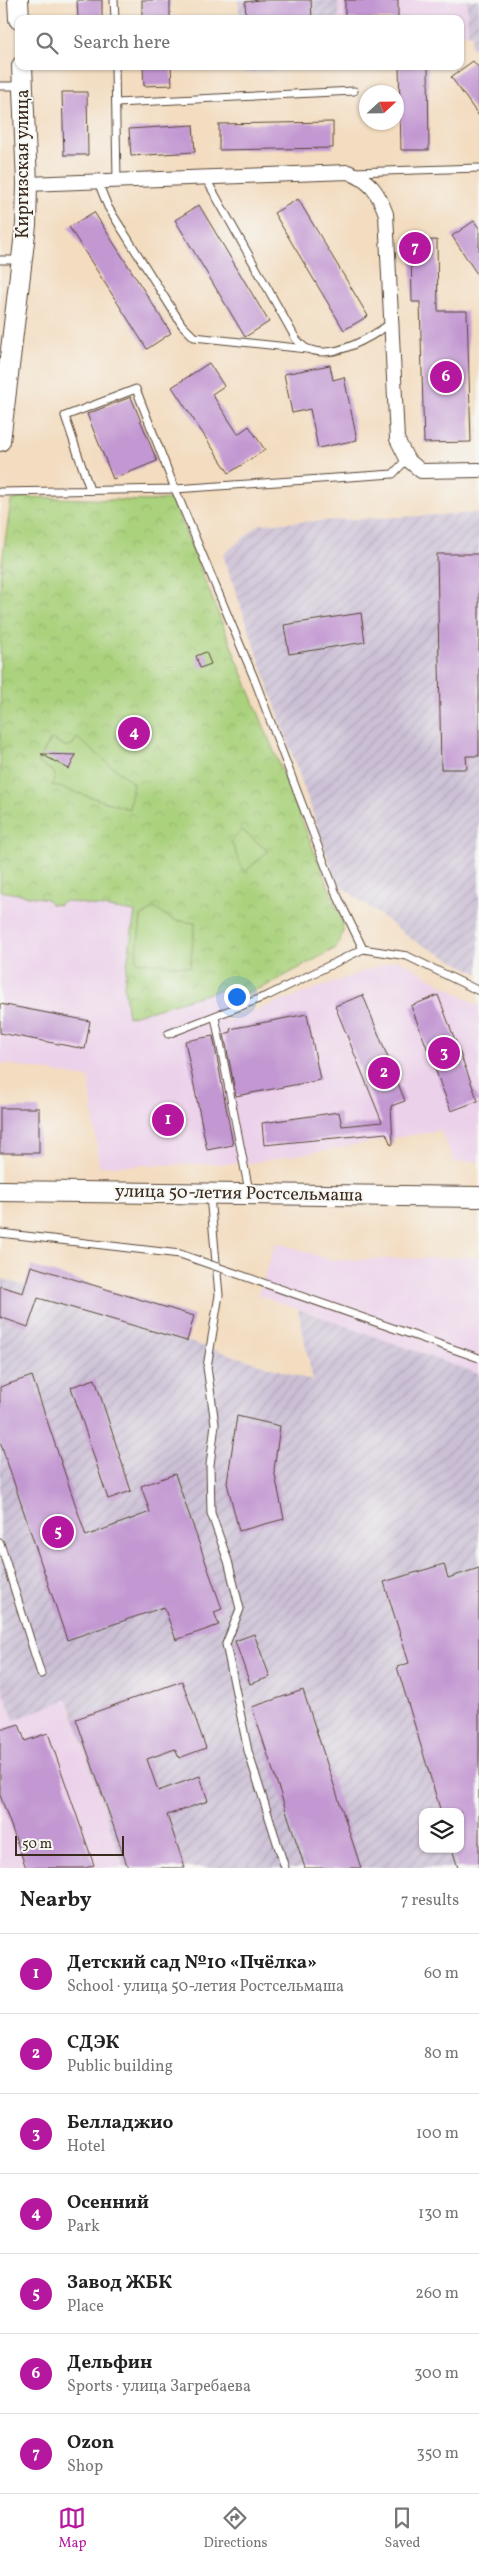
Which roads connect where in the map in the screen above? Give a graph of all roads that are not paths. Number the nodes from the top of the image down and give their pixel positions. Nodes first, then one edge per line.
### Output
1 (18, 0) edge
2 (114, 0) edge
3 (19, 15) edge
4 (114, 15) edge
5 (115, 70) edge
6 (23, 76) edge
7 (0, 86) edge
8 (354, 91) dead end
9 (116, 103) junction
10 (479, 168) edge
11 (348, 172) junction
12 (205, 177) junction
13 (117, 181) junction
14 (98, 182) junction
15 (27, 184) junction
16 (0, 260) edge
17 (23, 260) junction
18 (391, 323) junction
19 (307, 349) junction
20 (2, 416) edge
21 (0, 441) edge
22 (407, 459) junction
23 (479, 470) edge
24 (175, 489) junction
25 (90, 490) junction
26 (0, 492) edge
27 (363, 949) junction
28 (479, 991) edge
29 (215, 1017) junction
30 (168, 1034) dead end
31 (0, 1191) edge
32 (210, 1193) junction
33 (250, 1194) junction
34 (479, 1197) edge
35 (0, 1233) edge
36 (479, 1358) edge
37 (0, 1543) edge
38 (41, 1674) dead end
39 (285, 1868) edge

1 - 3 main road
2 - 4 lane
5 - 9 lane
6 - 7 lane
6 - 15 main road, Киргизская улица
8 - 9 lane
9 - 13 lane
10 - 11 lane
11 - 12 street
11 - 18 street
12 - 13 street
12 - 19 lane
13 - 14 street
14 - 15 street
14 - 19 lane
15 - 17 main road, Киргизская улица
16 - 17 lane
17 - 20 main road, Киргизская улица
18 - 19 lane
18 - 22 street
20 - 21 main road, Киргизская улица
22 - 23 street
22 - 24 lane
24 - 25 lane
24 - 25 lane
24 - 27 lane
25 - 26 lane
27 - 28 lane
27 - 29 lane
29 - 30 lane
29 - 33 lane
31 - 32 main road, улица 50-летия Ростсельмаша
32 - 33 main road, улица 50-летия Ростсельмаша
32 - 39 lane
33 - 34 main road, улица 50-летия Ростсельмаша
35 - 36 lane, bridge
37 - 38 lane

